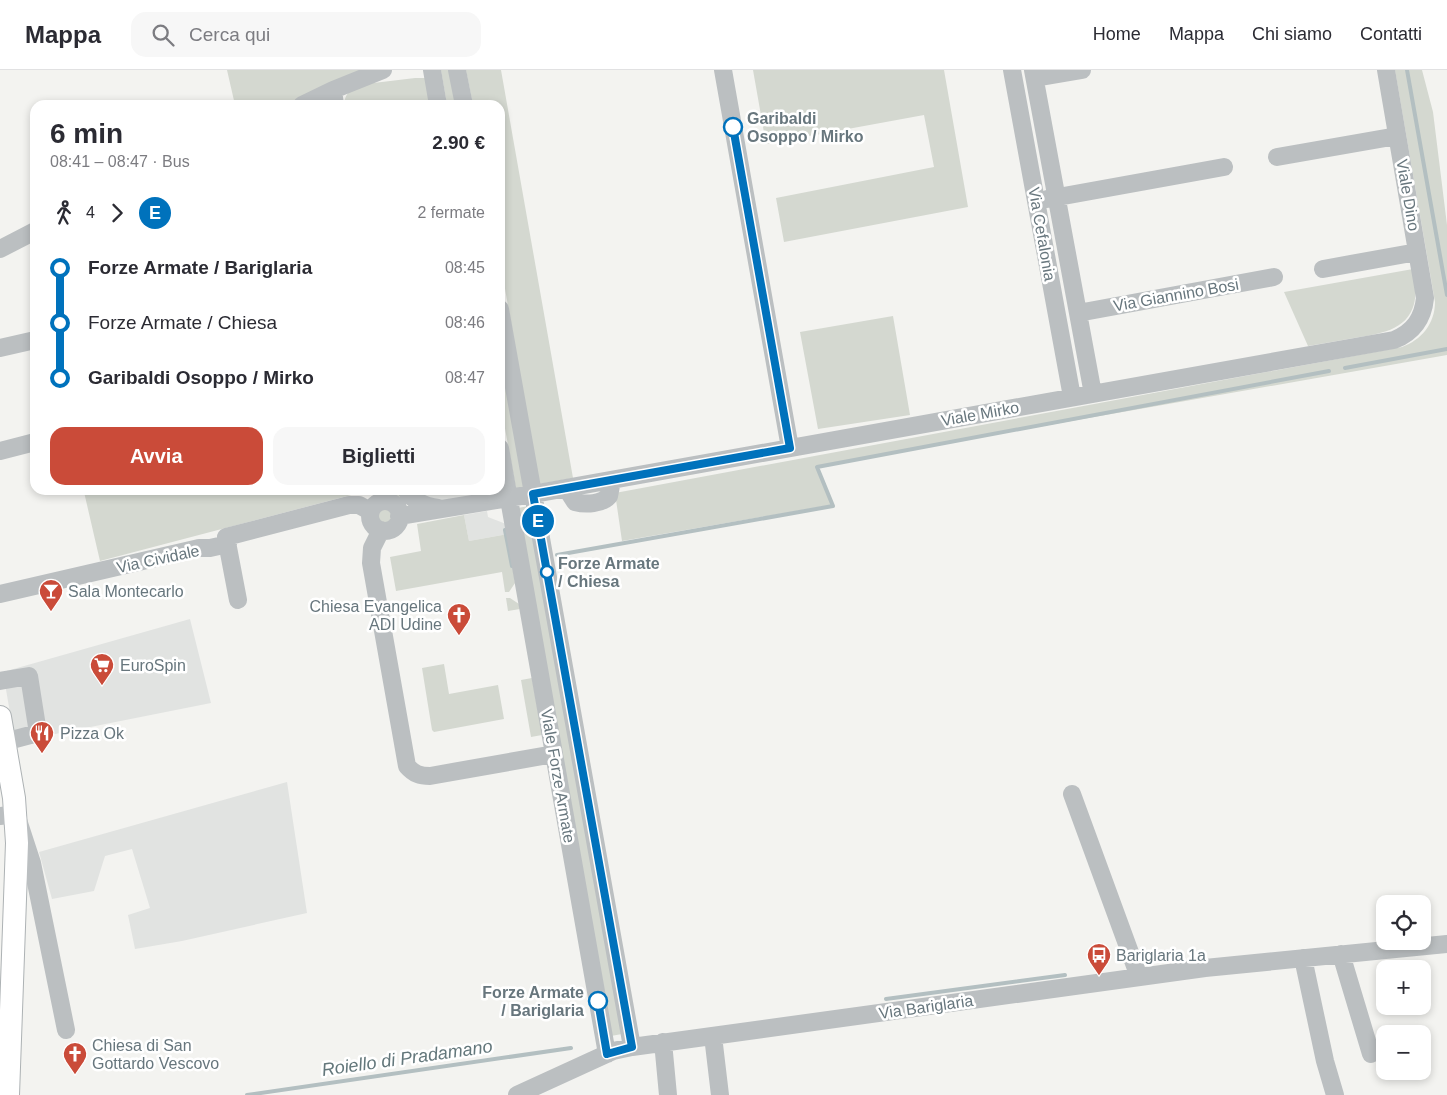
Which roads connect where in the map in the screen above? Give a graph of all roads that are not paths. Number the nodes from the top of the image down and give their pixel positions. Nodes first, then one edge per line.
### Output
1 (383, 70) edge
2 (432, 70) edge
3 (457, 70) edge
4 (723, 70) edge
5 (1012, 70) edge
6 (1082, 70) edge
7 (1386, 70) edge
8 (1034, 74) edge
9 (334, 97) edge
10 (437, 100) edge
11 (463, 100) edge
12 (1397, 136) junction
13 (1277, 157) dead end
14 (1224, 166) dead end
15 (1057, 197) junction
16 (1036, 201) junction
17 (30, 234) edge
18 (0, 249) edge
19 (1418, 252) junction
20 (1323, 268) dead end
21 (1274, 278) dead end
22 (1078, 313) junction
23 (1420, 320) joint
24 (505, 337) edge
25 (30, 341) edge
26 (0, 348) edge
27 (1093, 394) junction
28 (1072, 398) junction
29 (30, 443) edge
30 (790, 448) junction
31 (0, 450) edge
32 (505, 476) edge
33 (533, 494) junction
34 (378, 495) edge
35 (410, 495) edge
36 (509, 498) junction
37 (372, 509) junction
38 (446, 509) junction
39 (399, 516) junction
40 (381, 530) junction
41 (228, 544) junction
42 (0, 594) edge
43 (238, 600) dead end
44 (0, 680) edge
45 (0, 717) edge
46 (4, 742) junction
47 (554, 754) junction
48 (1072, 794) dead end
49 (8, 815) edge
50 (9, 900) edge
51 (41, 912) junction
52 (1447, 944) edge
53 (1341, 954) junction
54 (6, 958) edge
55 (1303, 958) junction
56 (1139, 977) junction
57 (5, 1023) edge
58 (66, 1030) dead end
59 (713, 1036) junction
60 (663, 1042) junction
61 (632, 1047) junction
62 (607, 1054) junction
63 (1371, 1054) dead end
64 (527, 1093) edge
65 (8, 1095) edge
66 (668, 1095) edge
67 (720, 1095) edge
68 (1335, 1095) edge

1 - 9 street
2 - 10 street
3 - 11 street
4 - 30 street
5 - 16 street, Via Cefalonia
6 - 8 street
7 - 12 street, Viale Dino
8 - 15 street, Via Cefalonia
12 - 13 street
12 - 19 street, Viale Dino
14 - 15 street
15 - 16 street
15 - 22 street, Via Cefalonia
16 - 28 street, Via Cefalonia
17 - 18 street
19 - 20 street
19 - 23 street, Viale Dino
21 - 22 street, Via Giannino Bosi
22 - 27 street, Via Cefalonia
23 - 27 street, Viale Mirko
24 - 33 street, Viale Forze Armate
25 - 26 street
27 - 28 street, Viale Mirko
28 - 30 street, Viale Mirko
29 - 31 street
30 - 33 street, Viale Mirko
32 - 36 street, Viale Forze Armate
33 - 36 street
33 - 61 street, Viale Forze Armate
34 - 37 street
35 - 38 street
36 - 38 street
36 - 47 street, Viale Forze Armate
37 - 39 street
37 - 40 street
37 - 41 street
38 - 39 street
39 - 40 street
40 - 47 street
41 - 42 street, Via Cividale
41 - 43 street
44 - 46 street
45 - 46 main road
46 - 49 main road
47 - 62 street, Viale Forze Armate
48 - 56 street
49 - 50 main road
49 - 51 street
50 - 51 street
50 - 54 main road
51 - 58 street
52 - 53 street, Via Bariglaria
53 - 55 street, Via Bariglaria
53 - 63 street
54 - 57 main road
55 - 56 street, Via Bariglaria
55 - 68 street
56 - 59 street, Via Bariglaria
57 - 65 main road
59 - 60 street, Via Bariglaria
59 - 67 street
60 - 61 street, Via Bariglaria
60 - 66 street
61 - 62 street, Via Bariglaria
62 - 64 street, Via Bariglaria

